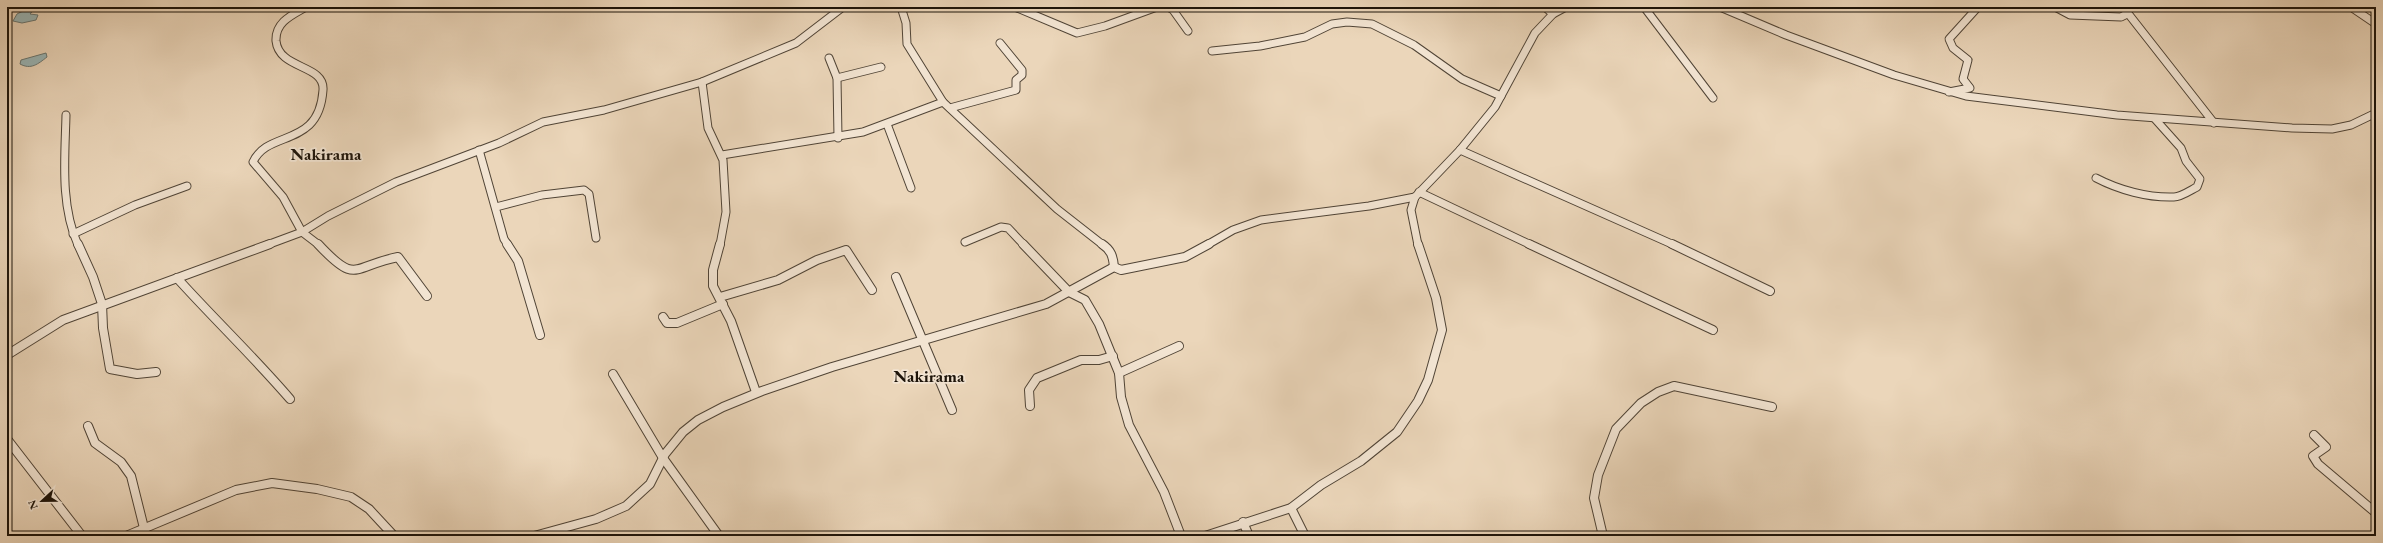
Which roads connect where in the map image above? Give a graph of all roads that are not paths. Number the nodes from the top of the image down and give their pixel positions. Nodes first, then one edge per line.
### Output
1 (306, 7) edge
2 (843, 7) edge
3 (901, 7) edge
4 (1015, 7) edge
5 (1157, 7) edge
6 (1168, 7) edge
7 (1544, 7) edge
8 (1566, 7) edge
9 (1644, 7) edge
10 (1720, 7) edge
11 (1978, 7) edge
12 (2055, 7) edge
13 (2123, 7) edge
14 (2351, 7) edge
15 (1553, 14) junction
16 (2128, 14) junction
17 (2376, 24) edge
18 (1188, 31) dead end
19 (1000, 43) dead end
20 (1212, 51) dead end
21 (829, 58) dead end
22 (881, 67) dead end
23 (837, 78) junction
24 (702, 82) junction
25 (1970, 88) junction
26 (1948, 92) junction
27 (1501, 96) junction
28 (1973, 97) junction
29 (1712, 98) dead end
30 (943, 102) junction
31 (950, 108) junction
32 (2376, 113) edge
33 (66, 115) dead end
34 (2155, 119) junction
35 (2214, 123) junction
36 (887, 124) junction
37 (838, 138) junction
38 (479, 150) junction
39 (1460, 150) junction
40 (722, 155) junction
41 (2096, 178) dead end
42 (187, 186) dead end
43 (912, 188) dead end
44 (1417, 194) junction
45 (1392, 201) junction
46 (496, 207) junction
47 (1411, 210) junction
48 (302, 232) junction
49 (73, 234) junction
50 (596, 238) dead end
51 (965, 242) dead end
52 (1114, 267) junction
53 (896, 277) dead end
54 (177, 278) junction
55 (872, 290) dead end
56 (1770, 291) dead end
57 (1069, 292) junction
58 (427, 296) dead end
59 (722, 300) junction
60 (102, 304) junction
61 (663, 317) dead end
62 (1713, 330) dead end
63 (540, 335) dead end
64 (923, 339) junction
65 (1179, 346) dead end
66 (7, 355) edge
67 (1113, 356) junction
68 (156, 372) dead end
69 (1119, 373) junction
70 (613, 374) dead end
71 (756, 392) junction
72 (290, 399) dead end
73 (1030, 406) dead end
74 (1772, 407) dead end
75 (952, 410) dead end
76 (88, 426) dead end
77 (2314, 436) dead end
78 (7, 439) edge
79 (663, 458) junction
80 (1291, 508) junction
81 (2376, 513) edge
82 (1243, 522) junction
83 (145, 533) edge
84 (82, 536) edge
85 (126, 536) edge
86 (394, 536) edge
87 (534, 536) edge
88 (719, 536) edge
89 (1181, 536) edge
90 (1205, 536) edge
91 (1249, 536) edge
92 (1305, 536) edge
93 (1603, 536) edge

1 - 48 street
2 - 24 street
3 - 30 street
4 - 5 street
6 - 18 street
7 - 15 street
8 - 15 street
9 - 29 street
10 - 26 street
11 - 25 street
12 - 16 street
13 - 16 street
14 - 17 street
15 - 27 street
16 - 35 street
19 - 31 street
20 - 27 street
21 - 23 street
22 - 23 street
23 - 37 street
24 - 38 street
24 - 40 street
25 - 26 street
25 - 28 street
26 - 28 street
27 - 39 street
28 - 34 street
30 - 31 street
30 - 36 street
31 - 52 street
32 - 35 street
33 - 49 street
34 - 35 street
34 - 41 street
36 - 37 street
36 - 43 street
37 - 40 street
38 - 46 street
38 - 48 street
39 - 44 street
39 - 56 street
40 - 59 street
42 - 49 street
44 - 45 street
44 - 47 street
44 - 62 street
45 - 47 street
45 - 52 street
46 - 50 street
46 - 63 street
47 - 80 street
48 - 54 street
48 - 58 street
49 - 60 street
51 - 57 street
52 - 57 street
53 - 64 street
54 - 60 street
54 - 72 street
55 - 59 street
57 - 64 street
57 - 67 street
59 - 61 street
59 - 71 street
60 - 66 street
60 - 68 street
64 - 71 street
64 - 75 street
65 - 69 street
67 - 69 street
67 - 73 street
69 - 89 street
70 - 79 street
71 - 79 street
74 - 93 street
76 - 83 street
77 - 81 street
78 - 84 street
79 - 87 street
79 - 88 street
80 - 82 street
80 - 92 street
82 - 90 street
82 - 91 street
83 - 85 street
83 - 86 street

